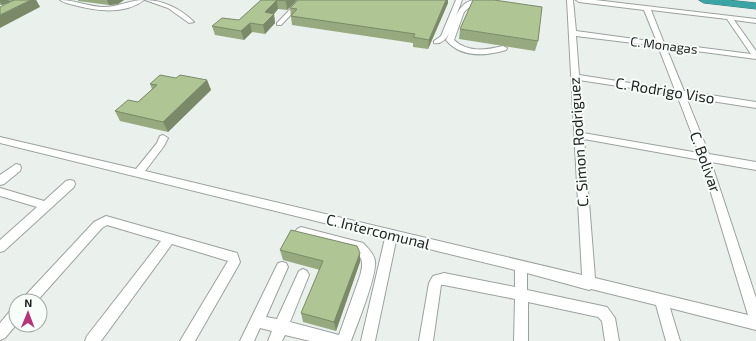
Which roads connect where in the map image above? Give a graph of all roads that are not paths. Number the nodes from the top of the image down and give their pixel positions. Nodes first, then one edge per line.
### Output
1 (63, 0) edge
2 (141, 0) edge
3 (148, 0) edge
4 (302, 0) edge
5 (456, 0) edge
6 (474, 0) edge
7 (570, 0) edge
8 (579, 0) edge
9 (704, 0) edge
10 (747, 0) edge
11 (756, 1) edge
12 (756, 6) edge
13 (646, 8) junction
14 (729, 18) junction
15 (756, 21) edge
16 (191, 22) dead end
17 (279, 24) dead end
18 (572, 33) junction
19 (436, 42) dead end
20 (660, 45) junction
21 (503, 48) dead end
22 (756, 57) edge
23 (574, 77) junction
24 (679, 92) junction
25 (756, 105) edge
26 (578, 135) junction
27 (163, 138) dead end
28 (2, 141) edge
29 (705, 157) junction
30 (756, 166) edge
31 (16, 168) dead end
32 (138, 174) junction
33 (0, 181) edge
34 (70, 184) dead end
35 (0, 192) edge
36 (46, 206) junction
37 (301, 232) edge
38 (391, 235) junction
39 (170, 238) junction
40 (0, 247) edge
41 (282, 267) dead end
42 (521, 267) junction
43 (303, 274) dead end
44 (589, 284) junction
45 (36, 293) edge
46 (520, 295) junction
47 (662, 300) junction
48 (756, 318) edge
49 (257, 321) junction
50 (756, 323) edge
51 (8, 324) edge
52 (281, 327) junction
53 (0, 333) edge
54 (92, 341) edge
55 (187, 341) edge
56 (247, 341) edge
57 (275, 341) edge
58 (337, 341) edge
59 (344, 341) edge
60 (368, 341) edge
61 (426, 341) edge
62 (521, 341) edge
63 (612, 341) edge
64 (672, 341) edge

1 - 2 street
3 - 16 street
4 - 17 street
5 - 19 street
6 - 21 street
7 - 18 street, C. Simon Rodriguez
8 - 13 street
9 - 12 highway
10 - 11 highway
13 - 14 street
13 - 20 street, C. Bolivar
14 - 15 street
14 - 22 street
18 - 20 street, C. Monagas
18 - 23 street, C. Simon Rodriguez
20 - 22 street, C. Monagas
20 - 24 street, C. Bolivar
23 - 24 street, C. Rodrigo Viso
23 - 26 street, C. Simon Rodriguez
24 - 25 street, C. Rodrigo Viso
24 - 29 street, C. Bolivar
26 - 29 street
26 - 44 street, C. Simon Rodriguez
27 - 32 street
28 - 32 street, C. Intercomunal
29 - 30 street
29 - 48 street, C. Bolivar
31 - 33 street
32 - 38 street, C. Intercomunal
34 - 36 street
35 - 36 street
36 - 40 street
37 - 59 street
38 - 42 street, C. Intercomunal
38 - 60 street
39 - 45 street
39 - 54 street
39 - 55 street
41 - 49 street
42 - 44 street, C. Intercomunal
42 - 46 street
43 - 52 street
44 - 47 street, C. Intercomunal
46 - 61 street
46 - 62 street
46 - 63 street
47 - 50 street, C. Intercomunal
47 - 64 street
49 - 52 street
49 - 56 street
51 - 53 street
52 - 57 street
52 - 58 street

